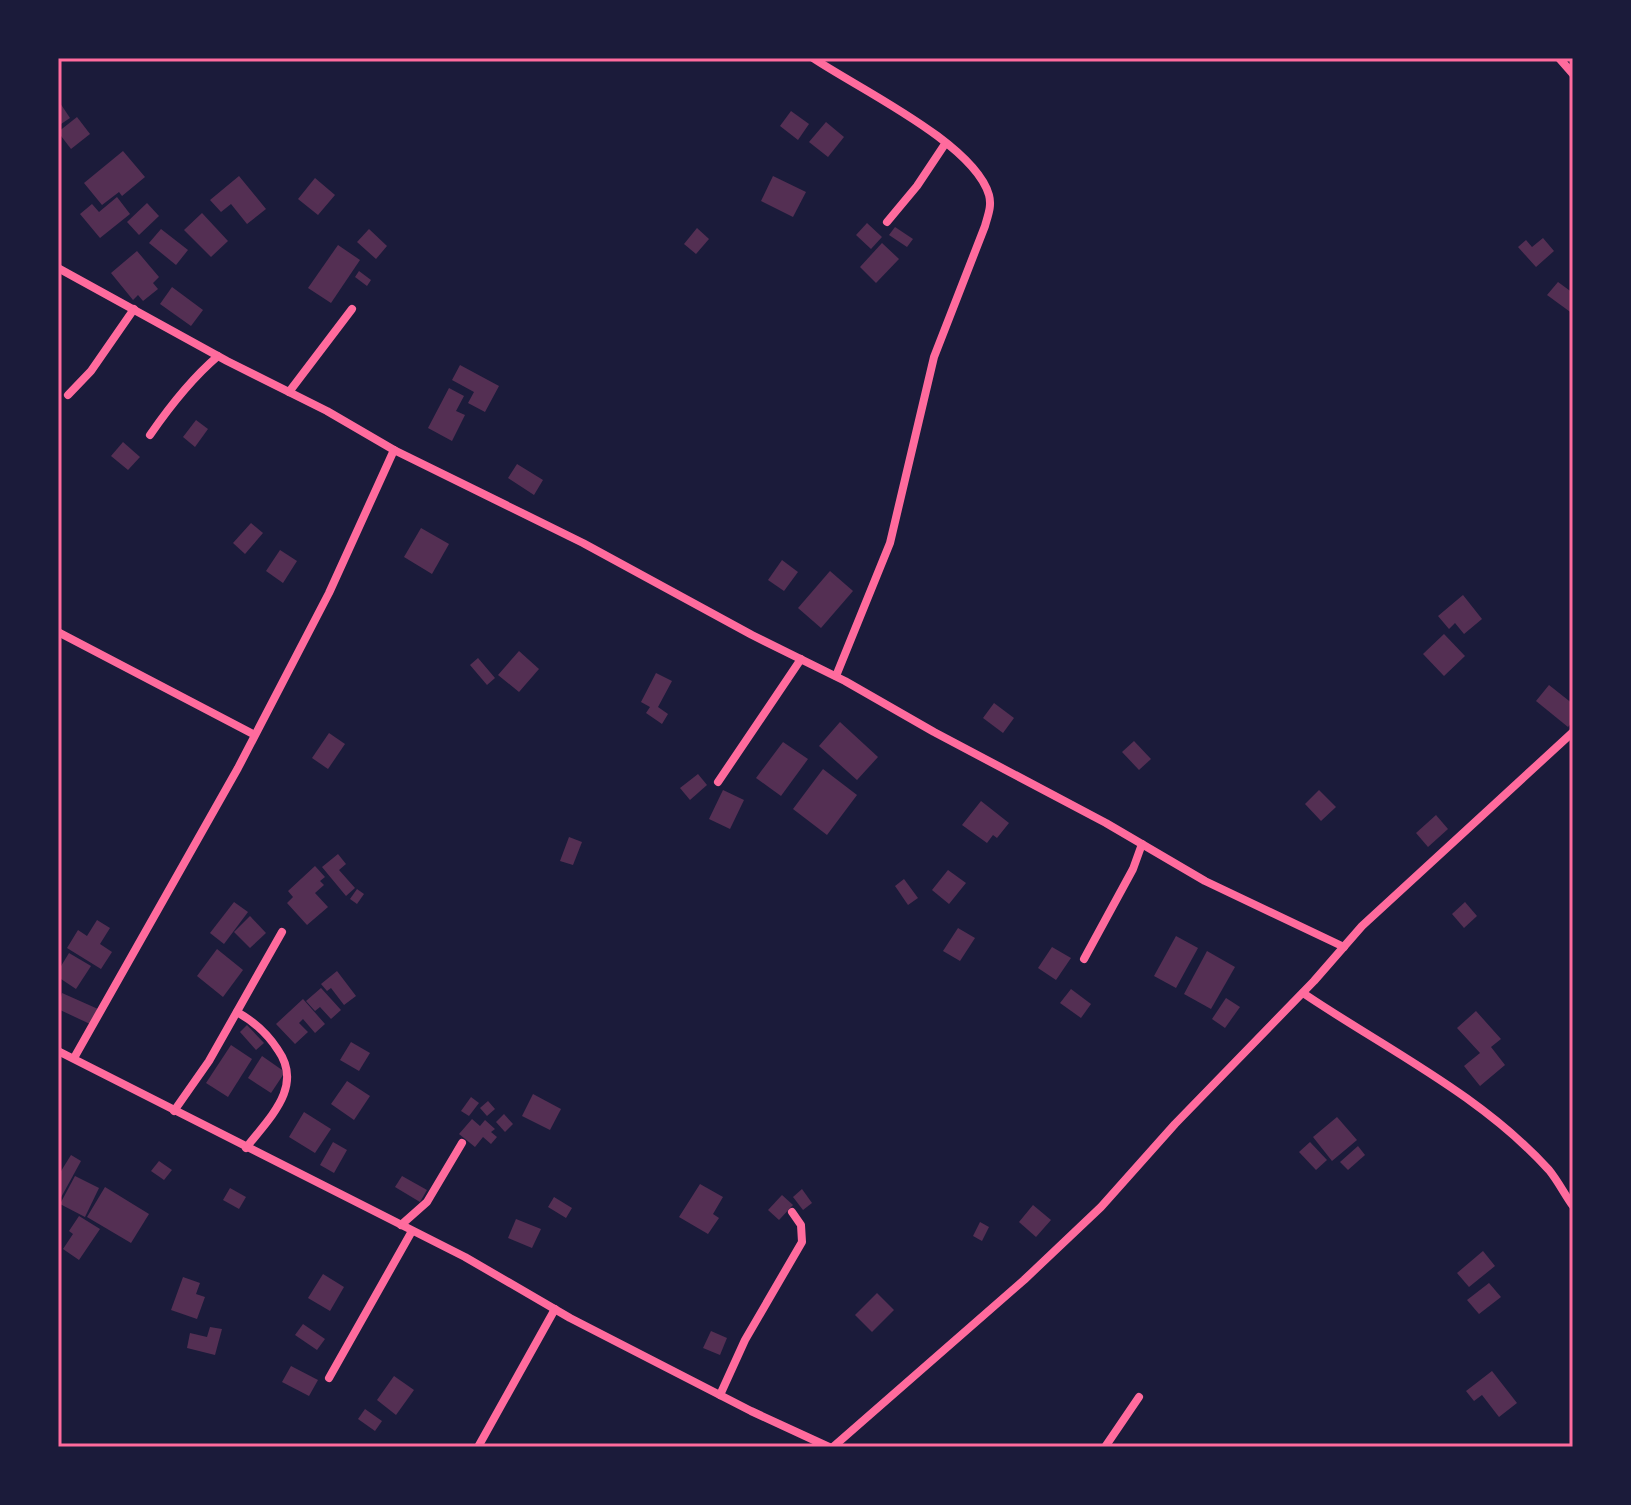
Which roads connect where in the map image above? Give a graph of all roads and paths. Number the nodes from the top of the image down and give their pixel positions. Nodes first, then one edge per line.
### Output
1 (813, 58) edge
2 (1559, 58) edge
3 (1573, 74) edge
4 (945, 144) junction
5 (887, 222) dead end
6 (58, 268) edge
7 (134, 309) junction
8 (352, 309) dead end
9 (218, 356) junction
10 (289, 392) junction
11 (68, 395) dead end
12 (150, 435) dead end
13 (394, 450) junction
14 (58, 632) edge
15 (801, 659) junction
16 (836, 676) junction
17 (1573, 732) edge
18 (253, 734) junction
19 (718, 782) dead end
20 (1142, 844) junction
21 (282, 932) dead end
22 (1344, 947) junction
23 (1084, 959) dead end
24 (1303, 993) junction
25 (237, 1012) junction
26 (58, 1051) edge
27 (74, 1058) junction
28 (174, 1111) junction
29 (462, 1143) dead end
30 (246, 1148) junction
31 (1573, 1206) edge
32 (792, 1212) dead end
33 (401, 1225) junction
34 (412, 1231) junction
35 (555, 1309) junction
36 (329, 1378) dead end
37 (720, 1395) junction
38 (1139, 1397) dead end
39 (478, 1447) edge
40 (831, 1447) edge
41 (1105, 1447) edge

1 - 4 street
2 - 3 street
4 - 5 street
4 - 16 street
6 - 7 street
7 - 9 street
7 - 11 street
8 - 10 street
9 - 10 street
9 - 12 street
10 - 13 street
13 - 15 street
13 - 18 street
14 - 18 street
15 - 16 street
15 - 19 street
16 - 20 street
17 - 22 street
18 - 27 street
20 - 22 street
20 - 23 street
21 - 25 street
22 - 24 street
24 - 31 street
24 - 40 street
25 - 28 street
25 - 30 street
26 - 27 street
27 - 28 street
28 - 30 street
29 - 33 street
30 - 33 street
32 - 37 street
33 - 34 street
34 - 35 street
34 - 36 street
35 - 37 street
35 - 39 street
37 - 40 street
38 - 41 street

